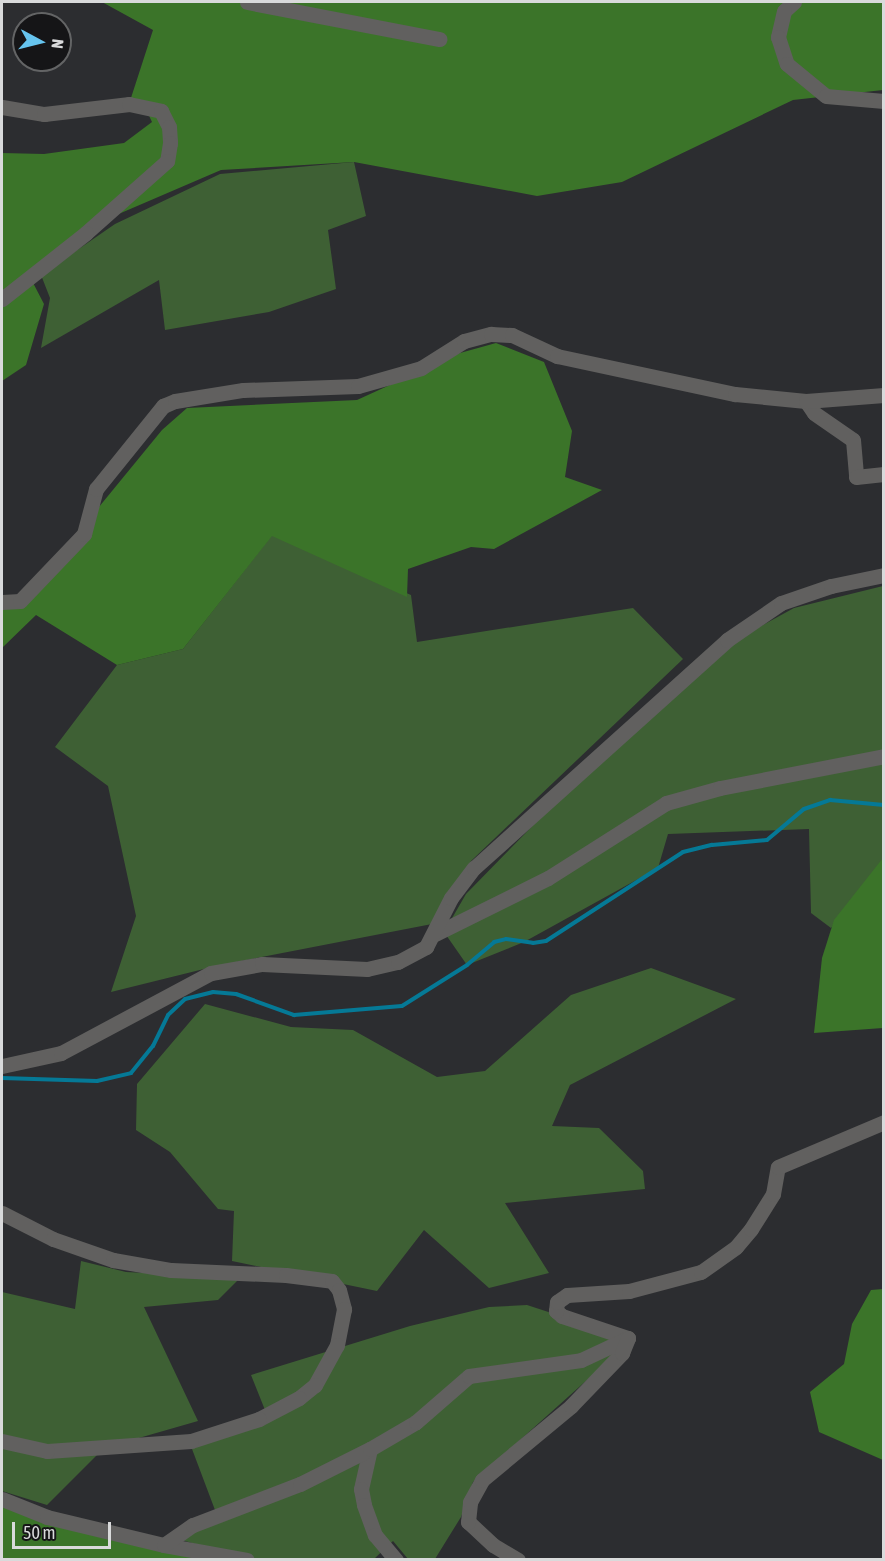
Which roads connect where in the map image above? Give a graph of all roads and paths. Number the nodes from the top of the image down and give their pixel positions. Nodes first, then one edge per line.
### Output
1 (247, 2) edge
2 (794, 2) edge
3 (439, 39) dead end
4 (884, 101) edge
5 (2, 107) edge
6 (2, 299) edge
7 (884, 395) edge
8 (806, 400) junction
9 (884, 474) edge
10 (884, 575) edge
11 (2, 602) edge
12 (884, 756) edge
13 (435, 934) junction
14 (2, 1066) edge
15 (884, 1122) edge
16 (2, 1213) edge
17 (628, 1338) junction
18 (2, 1441) edge
19 (370, 1449) junction
20 (2, 1499) edge
21 (164, 1545) junction
22 (247, 1560) edge
23 (396, 1560) edge
24 (518, 1560) edge

1 - 3 street
2 - 4 street
5 - 6 street
7 - 8 street
8 - 9 street
8 - 11 street
10 - 13 street
12 - 13 street
13 - 14 street
15 - 17 street
16 - 18 street
17 - 19 street
17 - 24 street
19 - 21 street
19 - 23 street
20 - 21 street
21 - 22 street

